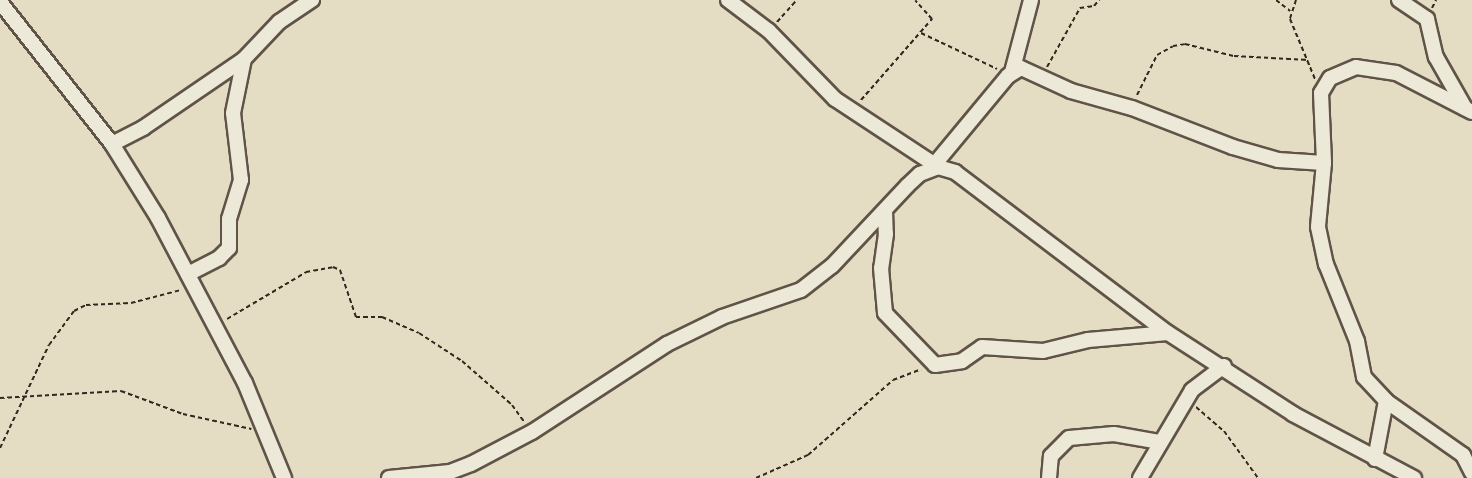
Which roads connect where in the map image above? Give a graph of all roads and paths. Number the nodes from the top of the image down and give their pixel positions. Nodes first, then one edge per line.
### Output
1 (312, 0) edge
2 (728, 0) edge
3 (797, 0) edge
4 (915, 0) edge
5 (1031, 0) edge
6 (1099, 0) edge
7 (1276, 0) edge
8 (1296, 0) edge
9 (1399, 0) edge
10 (0, 2) edge
11 (1291, 12) junction
12 (769, 31) junction
13 (921, 33) junction
14 (244, 59) junction
15 (1309, 60) junction
16 (1012, 72) junction
17 (1041, 77) junction
18 (1320, 93) junction
19 (1132, 108) junction
20 (1468, 110) edge
21 (851, 111) junction
22 (112, 144) junction
23 (1324, 163) junction
24 (936, 166) junction
25 (885, 211) junction
26 (191, 280) junction
27 (215, 325) junction
28 (1168, 333) junction
29 (935, 365) junction
30 (1224, 366) junction
31 (27, 394) junction
32 (0, 398) edge
33 (1186, 401) junction
34 (1386, 401) junction
35 (532, 432) junction
36 (267, 433) junction
37 (1160, 441) junction
38 (0, 448) edge
39 (1375, 459) junction
40 (1472, 473) edge
41 (284, 478) edge
42 (389, 478) edge
43 (756, 478) edge
44 (1049, 478) edge
45 (1140, 478) edge
46 (1258, 478) edge
47 (1413, 478) edge

1 - 14 street
2 - 12 street
3 - 12 path
4 - 13 path
5 - 16 street
6 - 17 path
7 - 11 path
8 - 11 path
9 - 20 street
10 - 22 street
11 - 15 path
12 - 21 street
13 - 16 path
13 - 21 path
14 - 22 street
14 - 26 street
15 - 18 path
15 - 19 path
16 - 17 street
16 - 24 street
17 - 19 street
18 - 20 street
18 - 23 street
19 - 23 street
21 - 24 street
22 - 26 street
23 - 34 street
24 - 25 street
24 - 28 street
25 - 29 street
25 - 35 street
26 - 27 street
26 - 31 path
27 - 35 path
27 - 36 street
28 - 29 street
28 - 30 street
29 - 43 path
30 - 33 street
30 - 39 street
31 - 32 path
31 - 36 path
31 - 38 path
33 - 37 street
33 - 46 path
34 - 39 street
34 - 40 street
35 - 42 street
36 - 41 street
37 - 44 street
37 - 45 street
39 - 47 street

